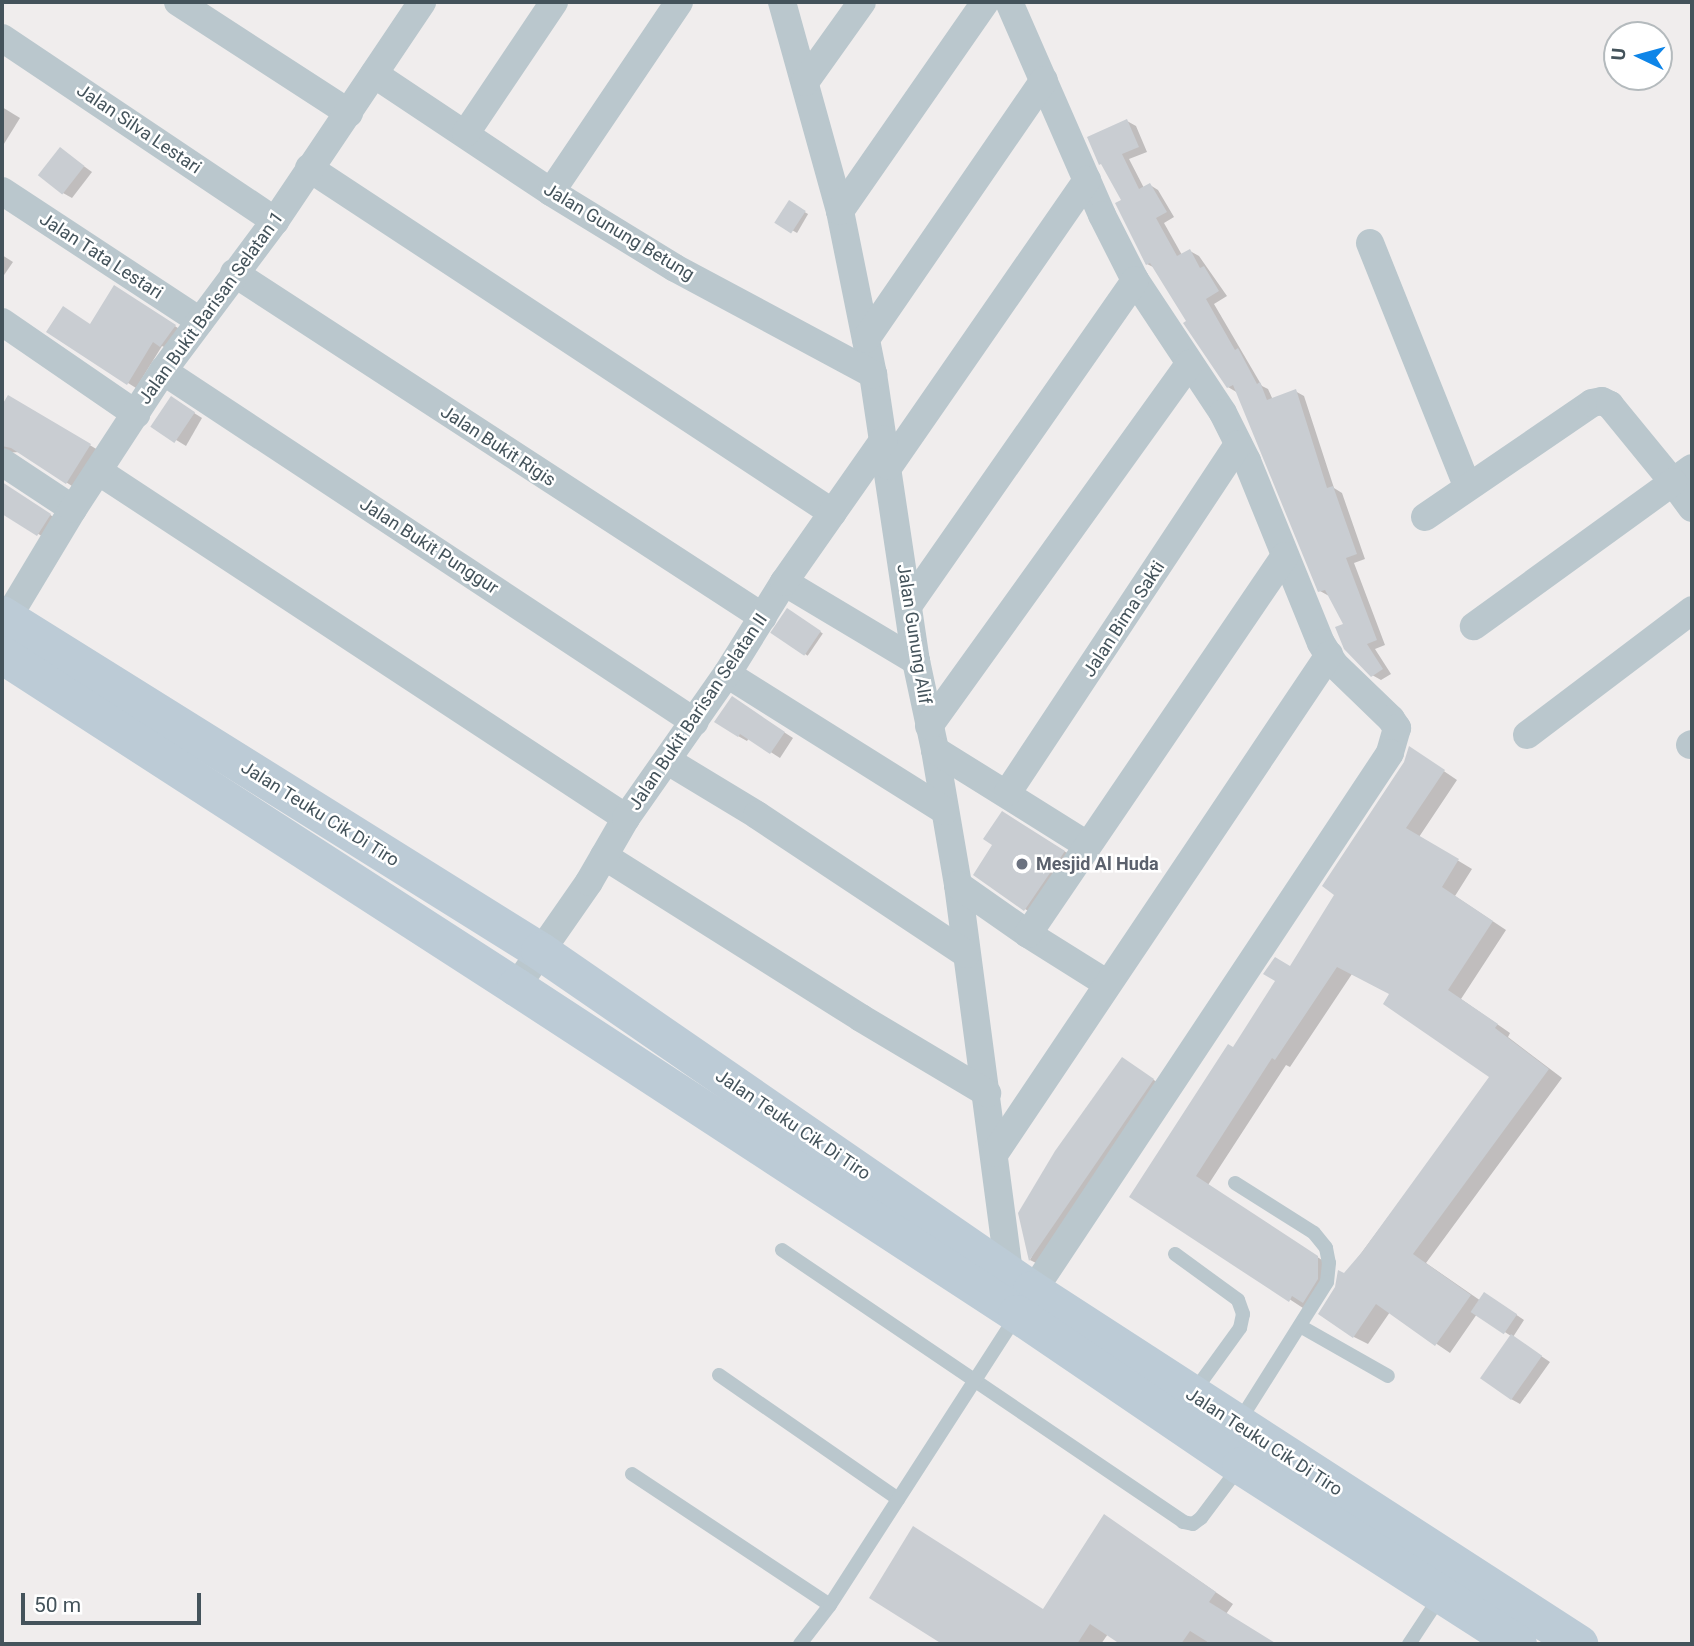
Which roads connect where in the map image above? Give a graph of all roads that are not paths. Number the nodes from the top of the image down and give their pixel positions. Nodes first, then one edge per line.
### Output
1 (178, 2) edge
2 (554, 2) edge
3 (680, 2) edge
4 (782, 2) edge
5 (862, 2) edge
6 (985, 2) edge
7 (1009, 2) edge
8 (411, 6) edge
9 (2, 38) edge
10 (374, 74) junction
11 (1044, 80) junction
12 (805, 82) junction
13 (349, 113) junction
14 (466, 133) junction
15 (309, 169) junction
16 (1087, 180) junction
17 (2, 191) edge
18 (551, 192) junction
19 (840, 211) junction
20 (275, 221) junction
21 (1370, 243) dead end
22 (234, 273) junction
23 (1135, 280) junction
24 (200, 321) junction
25 (2, 322) edge
26 (866, 340) junction
27 (1189, 364) junction
28 (163, 371) junction
29 (873, 374) junction
30 (136, 414) junction
31 (1238, 444) junction
32 (886, 453) junction
33 (2, 462) edge
34 (98, 471) junction
35 (1682, 475) edge
36 (1467, 485) junction
37 (1692, 508) edge
38 (73, 509) junction
39 (833, 513) junction
40 (1425, 517) dead end
41 (1284, 556) junction
42 (784, 582) junction
43 (908, 607) junction
44 (1692, 611) edge
45 (763, 617) junction
46 (1474, 625) dead end
47 (3, 629) edge
48 (1329, 655) junction
49 (916, 661) junction
50 (727, 674) junction
51 (695, 722) junction
52 (1527, 735) dead end
53 (932, 738) junction
54 (668, 761) junction
55 (1007, 792) junction
56 (945, 811) junction
57 (626, 817) junction
58 (1087, 845) junction
59 (604, 856) junction
60 (958, 885) junction
61 (1028, 934) junction
62 (540, 951) junction
63 (966, 954) junction
64 (1106, 983) junction
65 (516, 987) junction
66 (987, 1093) junction
67 (995, 1153) junction
68 (1234, 1182) dead end
69 (782, 1250) dead end
70 (1175, 1254) dead end
71 (1019, 1292) junction
72 (1300, 1326) junction
73 (719, 1375) dead end
74 (1388, 1376) dead end
75 (975, 1380) junction
76 (1191, 1395) junction
77 (1237, 1425) junction
78 (1241, 1466) junction
79 (632, 1474) dead end
80 (898, 1499) junction
81 (1440, 1596) junction
82 (830, 1605) junction
83 (1574, 1643) edge
84 (800, 1644) edge
85 (1409, 1644) edge
86 (1518, 1644) edge

1 - 13 street
2 - 14 street
3 - 18 street
4 - 12 street, Jalan Gunung Alif
5 - 12 street
6 - 19 street
7 - 11 street
8 - 10 street, Jalan Bukit Barisan Selatan 1
9 - 20 street, Jalan Silva Lestari
10 - 13 street, Jalan Bukit Barisan Selatan 1
10 - 14 street, Jalan Gunung Betung
11 - 16 street
11 - 26 street
12 - 19 street, Jalan Gunung Alif
13 - 15 street, Jalan Bukit Barisan Selatan 1
14 - 18 street, Jalan Gunung Betung
15 - 20 street, Jalan Bukit Barisan Selatan 1
15 - 39 street
16 - 23 street
16 - 32 street, Jalan Bukit Barisan Selatan II
17 - 24 street, Jalan Tata Lestari
18 - 29 street, Jalan Gunung Betung
19 - 26 street, Jalan Gunung Alif
20 - 22 street, Jalan Bukit Barisan Selatan 1
21 - 36 street
22 - 24 street, Jalan Bukit Barisan Selatan 1
22 - 45 street, Jalan Bukit Rigis
23 - 27 street
23 - 43 street
24 - 28 street, Jalan Bukit Barisan Selatan 1
25 - 30 street
26 - 29 street, Jalan Gunung Alif
27 - 31 street
27 - 53 street
28 - 30 street, Jalan Bukit Barisan Selatan 1
28 - 51 street, Jalan Bukit Punggur
29 - 32 street, Jalan Gunung Alif
30 - 34 street, Jalan Bukit Barisan Selatan 1
31 - 41 street
31 - 55 street, Jalan Bima Sakti
32 - 39 street, Jalan Bukit Barisan Selatan II
32 - 43 street, Jalan Gunung Alif
33 - 38 street
34 - 38 street, Jalan Bukit Barisan Selatan 1
34 - 57 street
35 - 36 street
35 - 37 street
35 - 46 street
36 - 40 street
38 - 47 street, Jalan Bukit Barisan Selatan 1
39 - 42 street, Jalan Bukit Barisan Selatan II
41 - 48 street
41 - 58 street
42 - 45 street, Jalan Bukit Barisan Selatan II
42 - 49 street
43 - 49 street, Jalan Gunung Alif
44 - 52 street
45 - 50 street, Jalan Bukit Barisan Selatan II
47 - 62 street, Jalan Teuku Cik Di Tiro
47 - 65 street, Jalan Teuku Cik Di Tiro
48 - 64 street
48 - 71 street
49 - 53 street, Jalan Gunung Alif
50 - 51 street, Jalan Bukit Barisan Selatan II
50 - 56 street
51 - 54 street, Jalan Bukit Barisan Selatan II
53 - 55 street
53 - 56 street, Jalan Gunung Alif
54 - 57 street, Jalan Bukit Barisan Selatan II
54 - 63 street
55 - 58 street
56 - 60 street, Jalan Gunung Alif
57 - 59 street, Jalan Bukit Barisan Selatan II
58 - 61 street
59 - 62 street, Jalan Bukit Barisan Selatan II
59 - 66 street
60 - 61 street
60 - 63 street, Jalan Gunung Alif
61 - 64 street
62 - 65 street, Jalan Bukit Barisan Selatan II
62 - 71 street, Jalan Teuku Cik Di Tiro
63 - 66 street, Jalan Gunung Alif
64 - 67 street
65 - 71 street, Jalan Teuku Cik Di Tiro
66 - 67 street, Jalan Gunung Alif
67 - 71 street, Jalan Gunung Alif
68 - 72 lane
69 - 75 lane
70 - 76 lane
71 - 75 lane
71 - 76 street, Jalan Teuku Cik Di Tiro
71 - 78 street, Jalan Teuku Cik Di Tiro
72 - 74 lane
72 - 77 lane
73 - 80 lane
75 - 78 lane
75 - 80 lane
76 - 77 street, Jalan Teuku Cik Di Tiro
77 - 83 street, Jalan Teuku Cik Di Tiro
78 - 81 street, Jalan Teuku Cik Di Tiro
79 - 82 lane
80 - 82 lane
81 - 85 lane
81 - 86 street, Jalan Teuku Cik Di Tiro
82 - 84 lane

